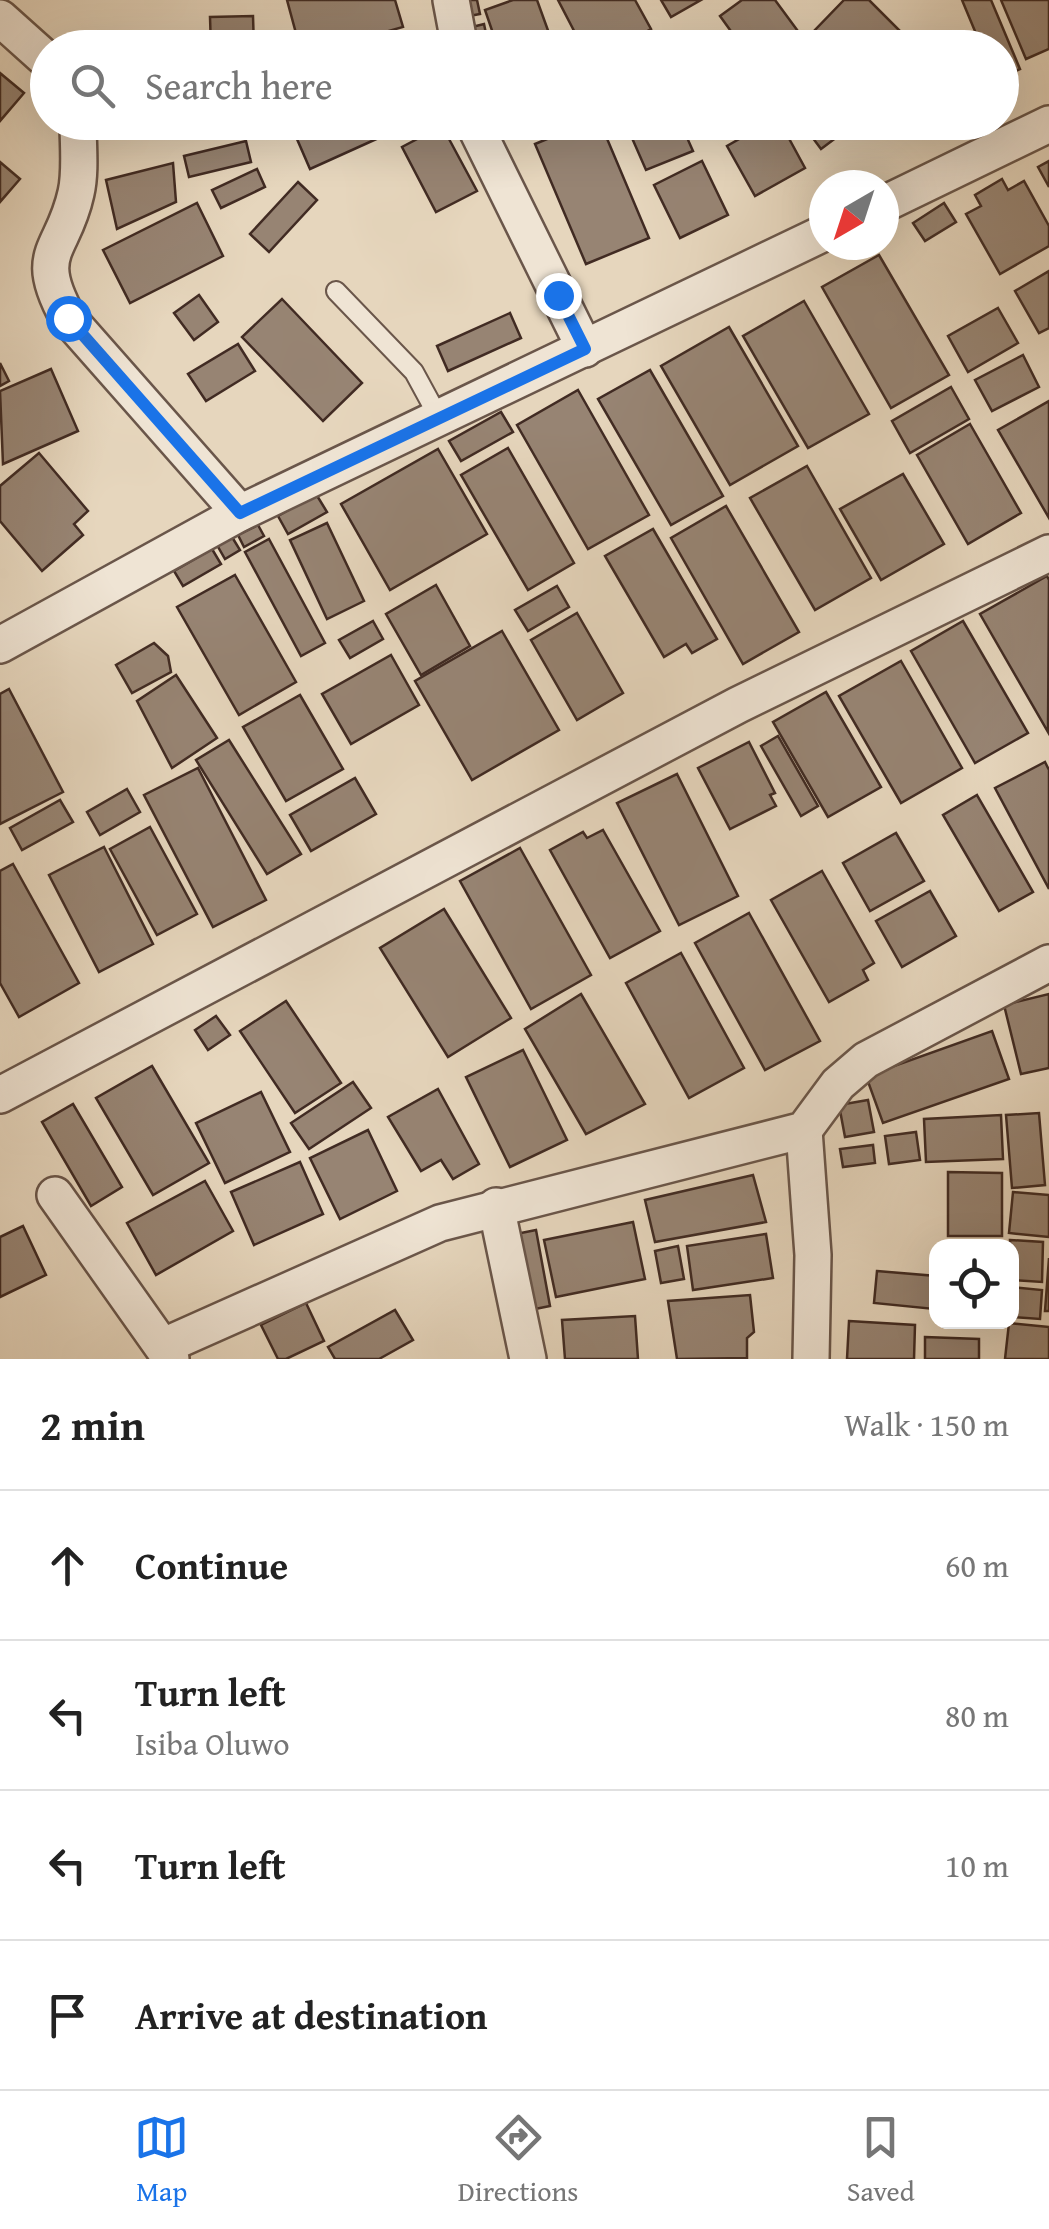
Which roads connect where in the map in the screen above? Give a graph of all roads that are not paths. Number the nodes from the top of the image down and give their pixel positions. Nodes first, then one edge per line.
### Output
1 (451, 0) edge
2 (0, 18) edge
3 (457, 30) edge
4 (30, 45) edge
5 (1049, 124) edge
6 (1019, 139) edge
7 (77, 140) edge
8 (483, 140) edge
9 (1016, 140) edge
10 (899, 197) edge
11 (809, 240) edge
12 (336, 290) dead end
13 (585, 349) junction
14 (440, 418) junction
15 (240, 513) junction
16 (1049, 552) edge
17 (0, 645) edge
18 (1049, 962) edge
19 (0, 1095) edge
20 (804, 1130) junction
21 (56, 1195) dead end
22 (496, 1206) junction
23 (167, 1353) edge
24 (528, 1359) edge
25 (811, 1359) edge

1 - 3 street
2 - 4 street
5 - 6 street
7 - 15 street
8 - 13 street
9 - 10 street
11 - 13 street
12 - 14 lane
13 - 14 street
14 - 15 street
15 - 17 street
16 - 19 street
18 - 20 street
20 - 22 street
20 - 25 street
21 - 23 street
22 - 23 street
22 - 24 street

